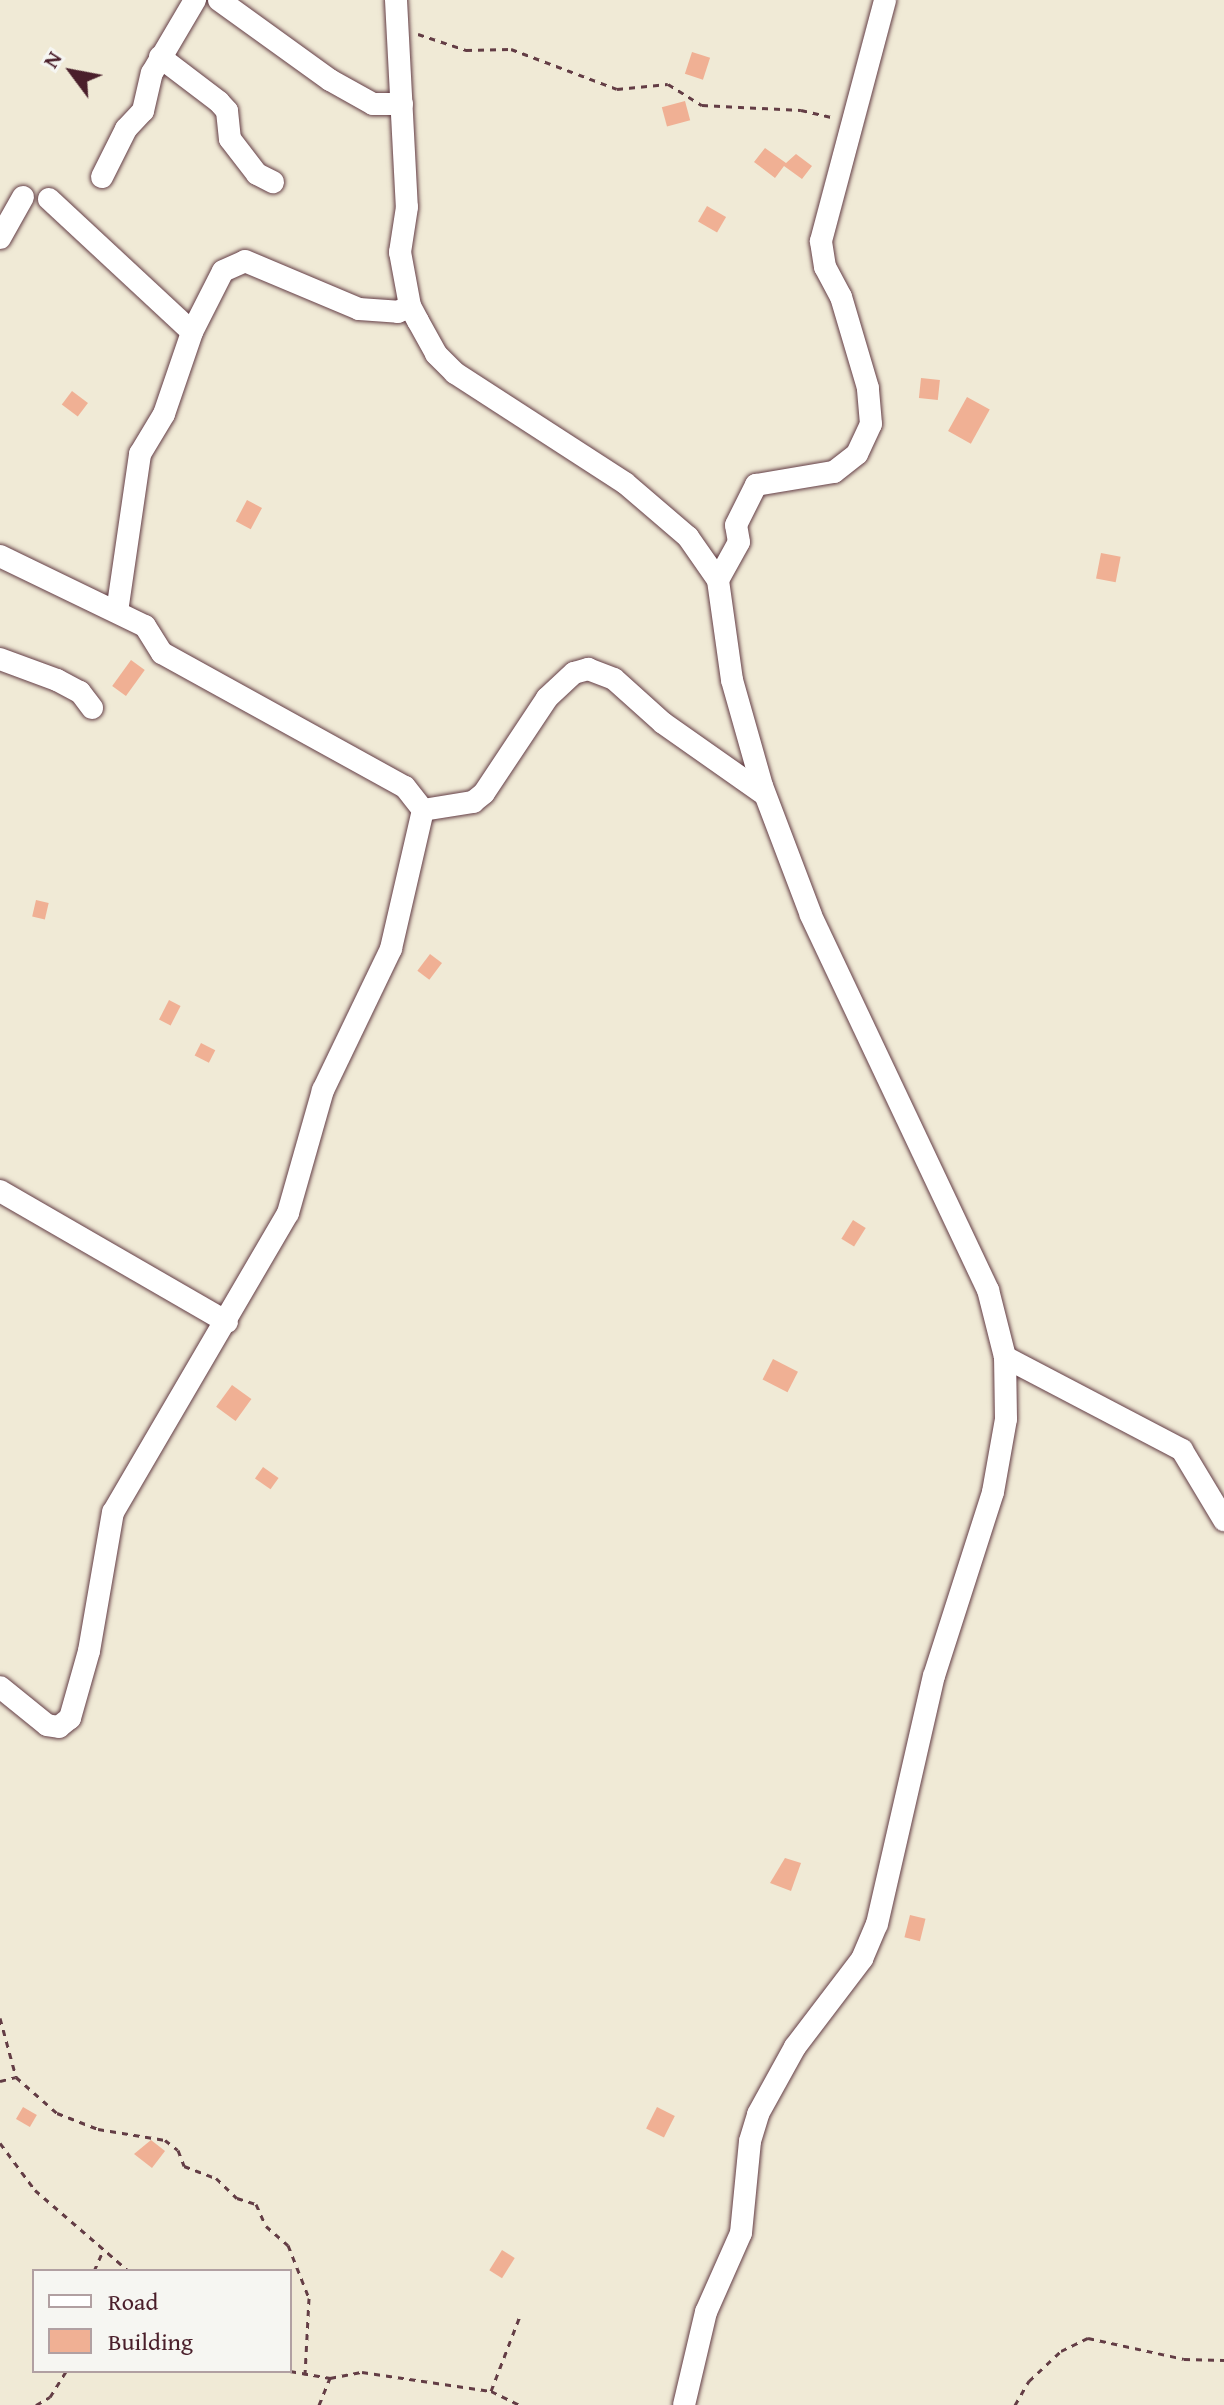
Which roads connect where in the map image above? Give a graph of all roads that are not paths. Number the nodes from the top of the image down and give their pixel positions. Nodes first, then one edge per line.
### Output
1 (195, 0) edge
2 (219, 0) edge
3 (396, 0) edge
4 (885, 0) edge
5 (160, 57) junction
6 (402, 104) junction
7 (102, 177) dead end
8 (273, 182) dead end
9 (23, 197) dead end
10 (49, 199) dead end
11 (0, 238) edge
12 (410, 306) junction
13 (192, 332) junction
14 (688, 537) junction
15 (739, 542) junction
16 (0, 556) edge
17 (718, 580) junction
18 (117, 612) junction
19 (0, 659) edge
20 (92, 708) dead end
21 (764, 794) junction
22 (423, 810) junction
23 (0, 1191) edge
24 (227, 1322) junction
25 (1005, 1357) junction
26 (1224, 1520) edge
27 (0, 1687) edge
28 (684, 2405) edge

1 - 5 street
2 - 6 street
3 - 6 street
4 - 15 street
5 - 7 street
5 - 8 street
6 - 12 street
9 - 11 street
10 - 13 street
12 - 13 street
12 - 14 street
13 - 18 street
14 - 15 street
14 - 17 street
15 - 17 street
16 - 18 street
17 - 21 street
18 - 22 street
19 - 20 street
21 - 22 street
21 - 25 street
22 - 24 street
23 - 24 street
24 - 27 street
25 - 26 street
25 - 28 street

